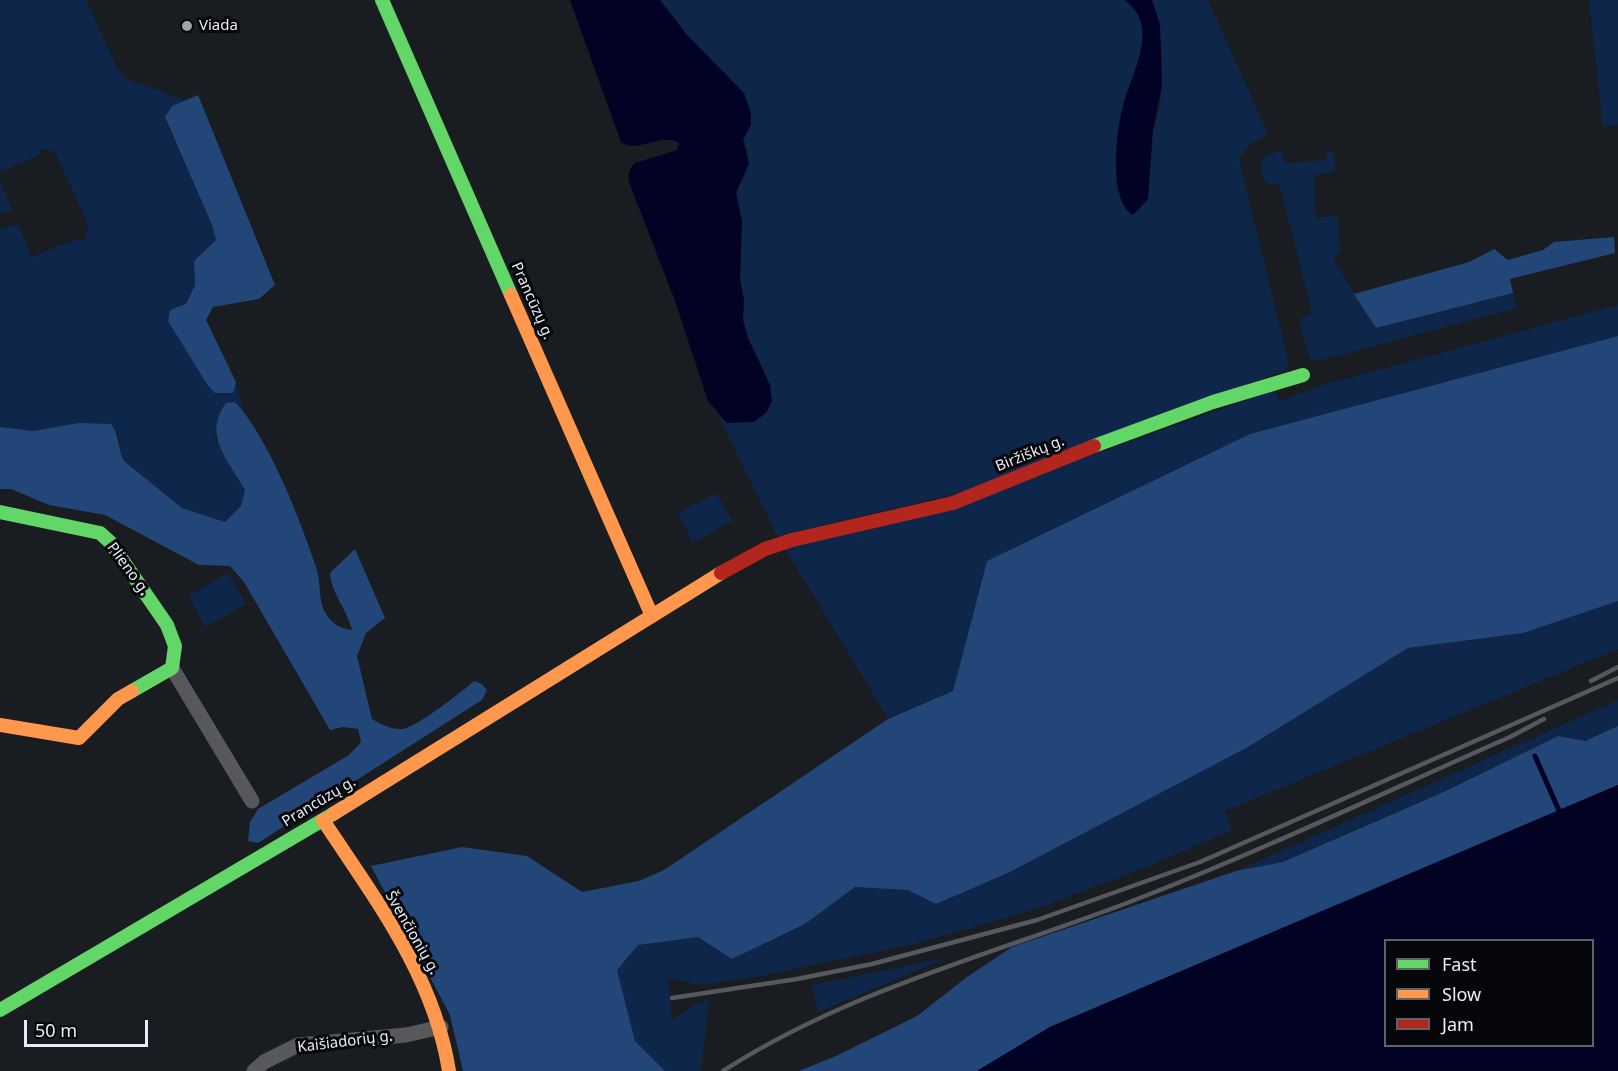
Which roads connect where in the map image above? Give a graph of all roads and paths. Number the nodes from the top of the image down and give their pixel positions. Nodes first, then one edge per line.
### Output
1 (382, 0) edge
2 (1303, 375) dead end
3 (0, 512) edge
4 (765, 549) joint
5 (652, 616) junction
6 (172, 668) junction
7 (0, 724) edge
8 (252, 801) dead end
9 (323, 820) junction
10 (0, 1010) edge
11 (441, 1027) junction
12 (254, 1071) edge
13 (448, 1071) edge

1 - 5 street, Prancūzų g.
2 - 4 street, Biržiškų g.
3 - 6 street, Plieno g.
4 - 5 street, Prancūzų g.
5 - 9 street, Prancūzų g.
6 - 7 street
6 - 8 street
9 - 10 street, Prancūzų g.
9 - 11 street, Švenčionių g.
11 - 12 street, Kaišiadorių g.
11 - 13 street, Švenčionių g.

